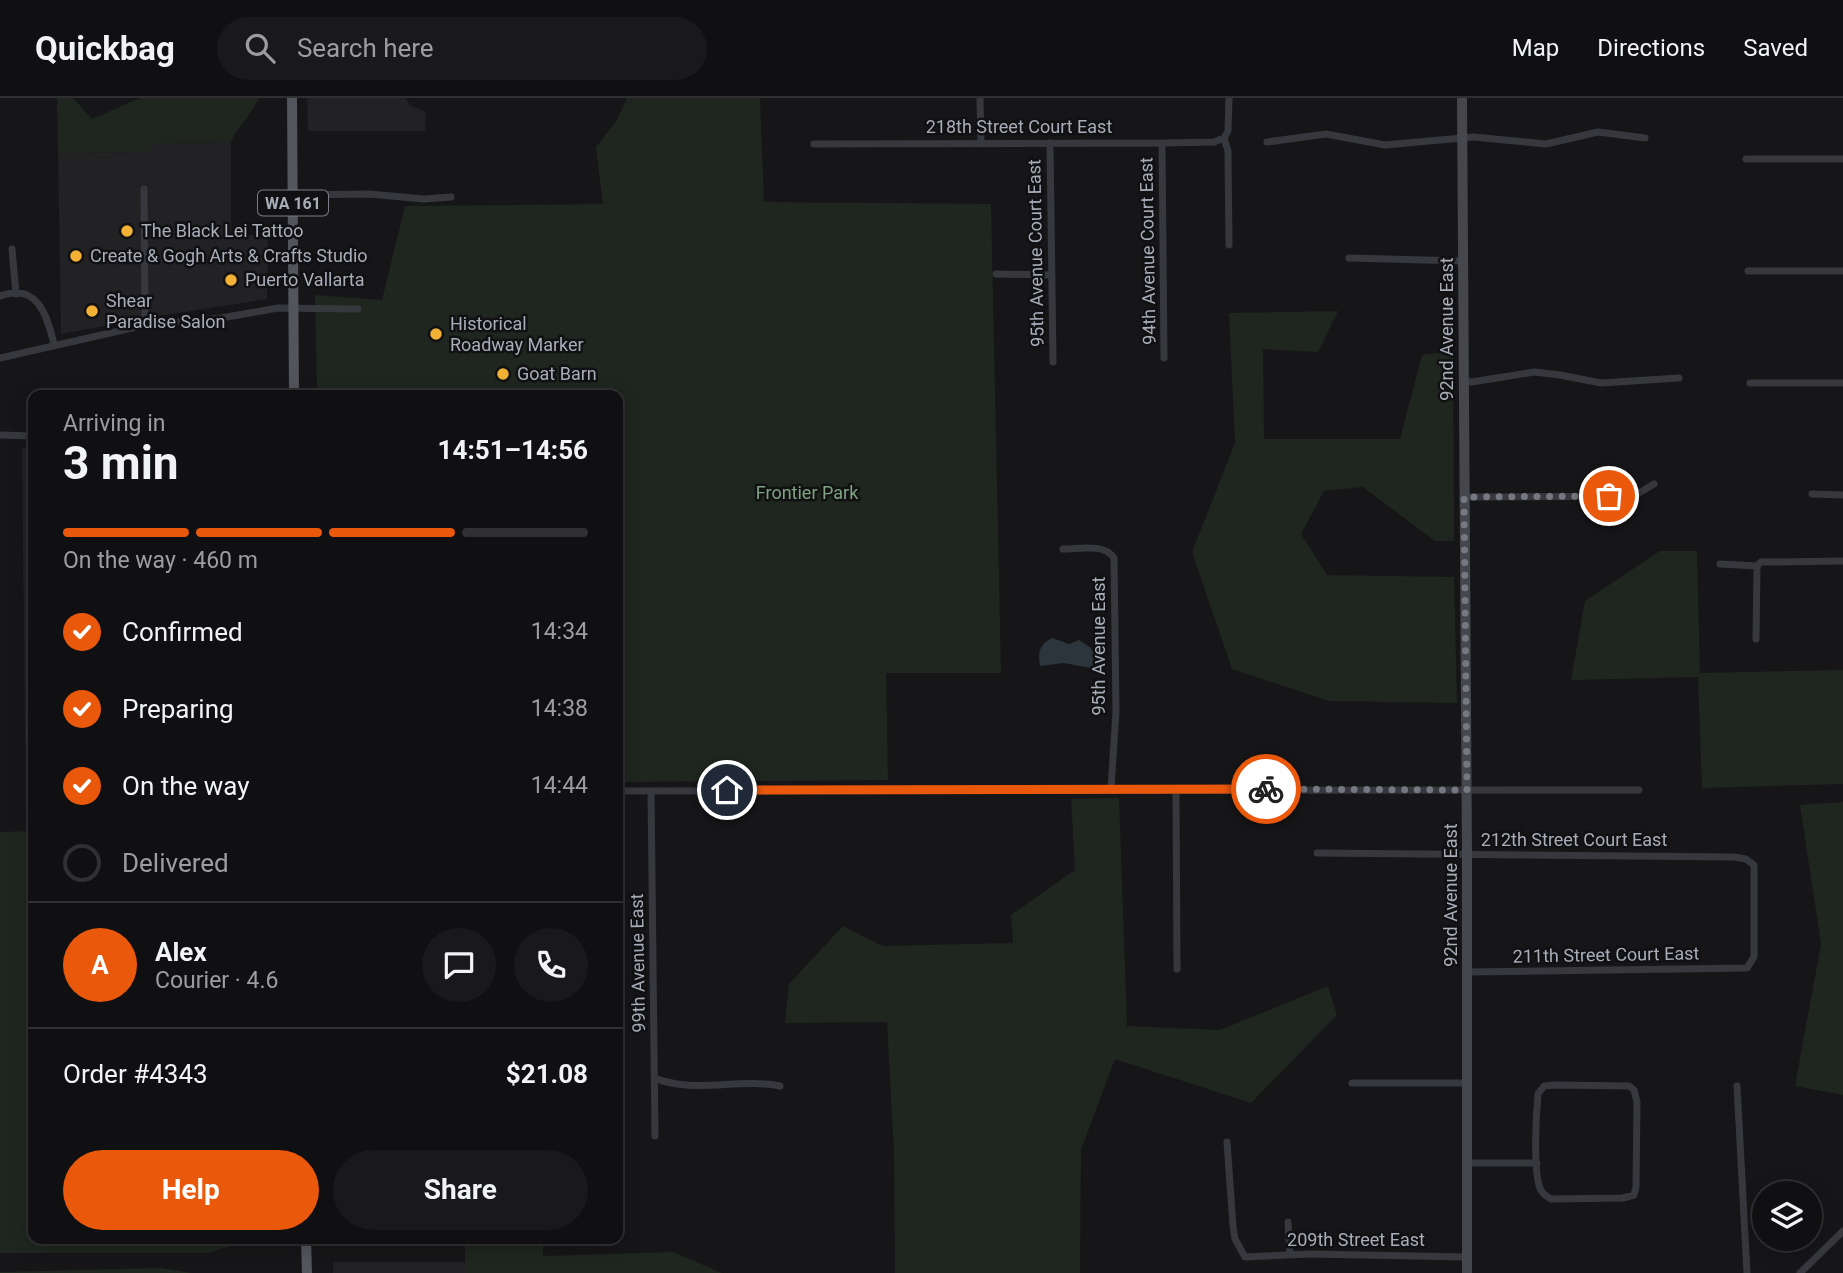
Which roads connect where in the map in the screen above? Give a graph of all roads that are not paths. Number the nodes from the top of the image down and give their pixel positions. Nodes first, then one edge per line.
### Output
1 (292, 98) edge
2 (980, 98) edge
3 (1229, 98) edge
4 (1462, 98) edge
5 (1224, 138) junction
6 (1461, 138) junction
7 (1645, 138) dead end
8 (1267, 142) dead end
9 (981, 143) junction
10 (1050, 143) junction
11 (1162, 143) junction
12 (814, 144) dead end
13 (1746, 159) dead end
14 (1843, 159) edge
15 (144, 189) dead end
16 (293, 195) junction
17 (451, 197) dead end
18 (1229, 245) dead end
19 (12, 249) dead end
20 (1349, 258) dead end
21 (1463, 261) junction
22 (1748, 271) dead end
23 (1843, 271) edge
24 (996, 274) dead end
25 (1050, 275) junction
26 (16, 294) junction
27 (0, 296) edge
28 (293, 307) junction
29 (358, 309) dead end
30 (145, 325) junction
31 (54, 344) junction
32 (0, 358) edge
33 (1164, 358) dead end
34 (1053, 362) dead end
35 (1679, 378) dead end
36 (1463, 381) junction
37 (1750, 383) dead end
38 (1843, 383) edge
39 (295, 390) edge
40 (0, 435) edge
41 (28, 436) edge
42 (1654, 484) dead end
43 (1812, 494) dead end
44 (1843, 495) edge
45 (1464, 497) junction
46 (1063, 549) dead end
47 (1843, 561) edge
48 (1720, 564) dead end
49 (1757, 566) junction
50 (1756, 639) dead end
51 (1111, 789) junction
52 (1176, 789) junction
53 (1467, 790) junction
54 (1639, 790) dead end
55 (623, 791) edge
56 (651, 791) junction
57 (1317, 853) dead end
58 (1467, 856) junction
59 (1747, 968) joint
60 (1177, 969) dead end
61 (1466, 972) junction
62 (655, 1078) junction
63 (1352, 1083) dead end
64 (1465, 1083) junction
65 (780, 1086) dead end
66 (1737, 1086) dead end
67 (655, 1136) dead end
68 (1227, 1142) dead end
69 (1466, 1163) junction
70 (1537, 1163) junction
71 (1288, 1222) dead end
72 (1843, 1231) edge
73 (306, 1244) edge
74 (1290, 1254) junction
75 (1467, 1256) junction
76 (307, 1273) edge
77 (1467, 1273) edge
78 (1747, 1273) edge
79 (1800, 1273) edge

1 - 16 main road, WA 161
2 - 9 street
3 - 5 street
4 - 6 street, 92nd Avenue East
5 - 11 street, 218th Street Court East
5 - 18 street
6 - 7 street
6 - 8 street
6 - 21 street, 92nd Avenue East
9 - 10 street, 218th Street Court East
9 - 12 street, 218th Street Court East
10 - 11 street, 218th Street Court East
10 - 25 street, 95th Avenue Court East
11 - 33 street, 94th Avenue Court East
13 - 14 street
15 - 30 street
16 - 17 street
16 - 28 main road, WA 161
19 - 26 street
20 - 21 street
21 - 36 street, 92nd Avenue East
22 - 23 street
24 - 25 street
25 - 34 street, 95th Avenue Court East
26 - 27 street
26 - 31 street
28 - 29 street
28 - 30 street
28 - 39 main road, WA 161
30 - 31 street
31 - 32 street
35 - 36 street
36 - 45 street, 92nd Avenue East
37 - 38 street
40 - 41 street
42 - 45 street
43 - 44 street
45 - 53 street, 92nd Avenue East
46 - 51 street, 95th Avenue East
47 - 49 street
48 - 49 street
49 - 50 street
51 - 52 street
51 - 56 street
52 - 53 street
52 - 60 street
53 - 54 street
53 - 58 street, 92nd Avenue East
55 - 56 street
56 - 62 street, 99th Avenue East
57 - 58 street, 212th Street Court East
58 - 59 street, 212th Street Court East
58 - 61 street, 92nd Avenue East
59 - 61 street, 211th Street Court East
61 - 64 street, 92nd Avenue East
62 - 65 street
62 - 67 street, 99th Avenue East
63 - 64 street
64 - 69 street, 92nd Avenue East
66 - 78 street
68 - 74 street, 209th Street East
69 - 70 street
69 - 75 street, 92nd Avenue East
70 - 70 street
71 - 74 street
72 - 79 street
73 - 76 main road
74 - 75 street, 209th Street East
75 - 77 street, 92nd Avenue East

